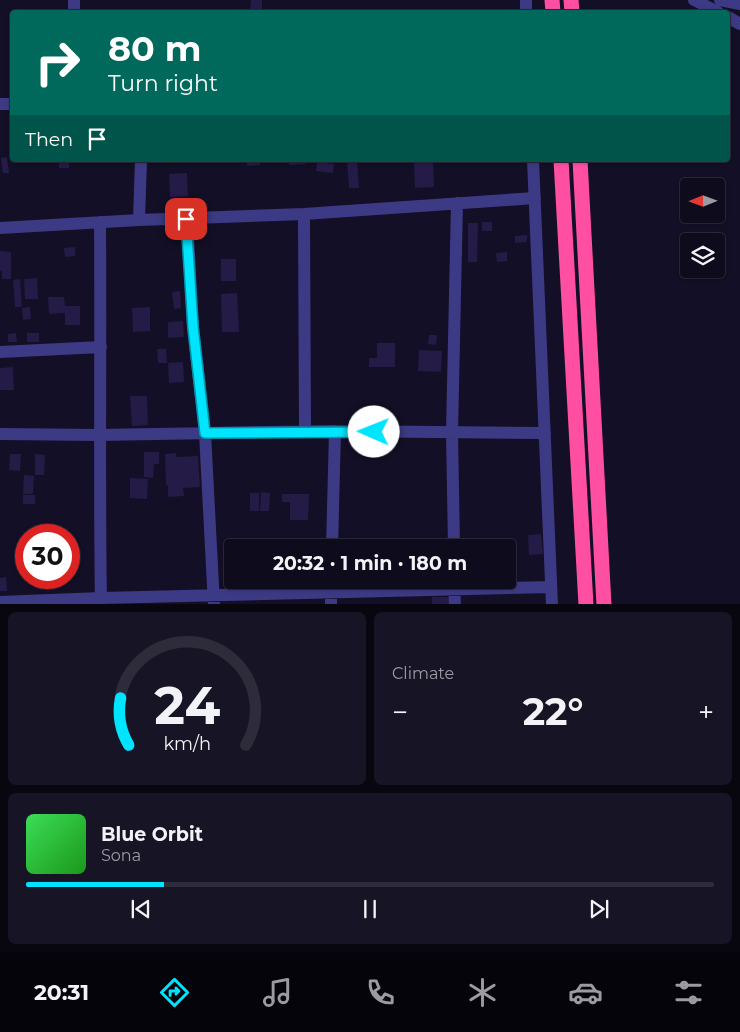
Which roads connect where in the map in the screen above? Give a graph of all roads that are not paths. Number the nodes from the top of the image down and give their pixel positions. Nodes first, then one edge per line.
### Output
1 (694, 0) edge
2 (720, 0) edge
3 (740, 4) edge
4 (714, 10) edge
5 (140, 162) edge
6 (533, 162) edge
7 (562, 162) edge
8 (580, 162) edge
9 (535, 198) junction
10 (457, 203) junction
11 (304, 214) junction
12 (186, 219) junction
13 (139, 220) junction
14 (100, 222) junction
15 (0, 228) edge
16 (101, 347) junction
17 (0, 352) edge
18 (335, 431) junction
19 (305, 432) junction
20 (452, 432) junction
21 (205, 433) junction
22 (545, 433) junction
23 (0, 434) edge
24 (99, 435) junction
25 (332, 539) edge
26 (454, 539) edge
27 (516, 585) edge
28 (551, 586) junction
29 (377, 589) edge
30 (454, 589) edge
31 (331, 592) edge
32 (213, 600) edge
33 (101, 601) edge
34 (0, 602) edge
35 (455, 604) edge
36 (552, 604) edge
37 (586, 604) edge
38 (604, 604) edge

1 - 4 street
2 - 3 street
5 - 13 street
6 - 9 street
7 - 37 highway
8 - 38 highway
9 - 10 street
9 - 22 street
10 - 11 street
10 - 20 street
11 - 12 street
11 - 19 street
12 - 13 street
12 - 21 street
13 - 14 street
14 - 15 street
14 - 16 street
16 - 17 street
16 - 24 street
18 - 19 street
18 - 20 street
18 - 25 street
19 - 21 street
20 - 22 street
20 - 26 street
21 - 24 street
21 - 32 street
22 - 28 street
23 - 24 street
24 - 33 street
27 - 28 street
28 - 36 street
29 - 31 street
30 - 35 street
31 - 32 street
32 - 33 street
33 - 34 street

